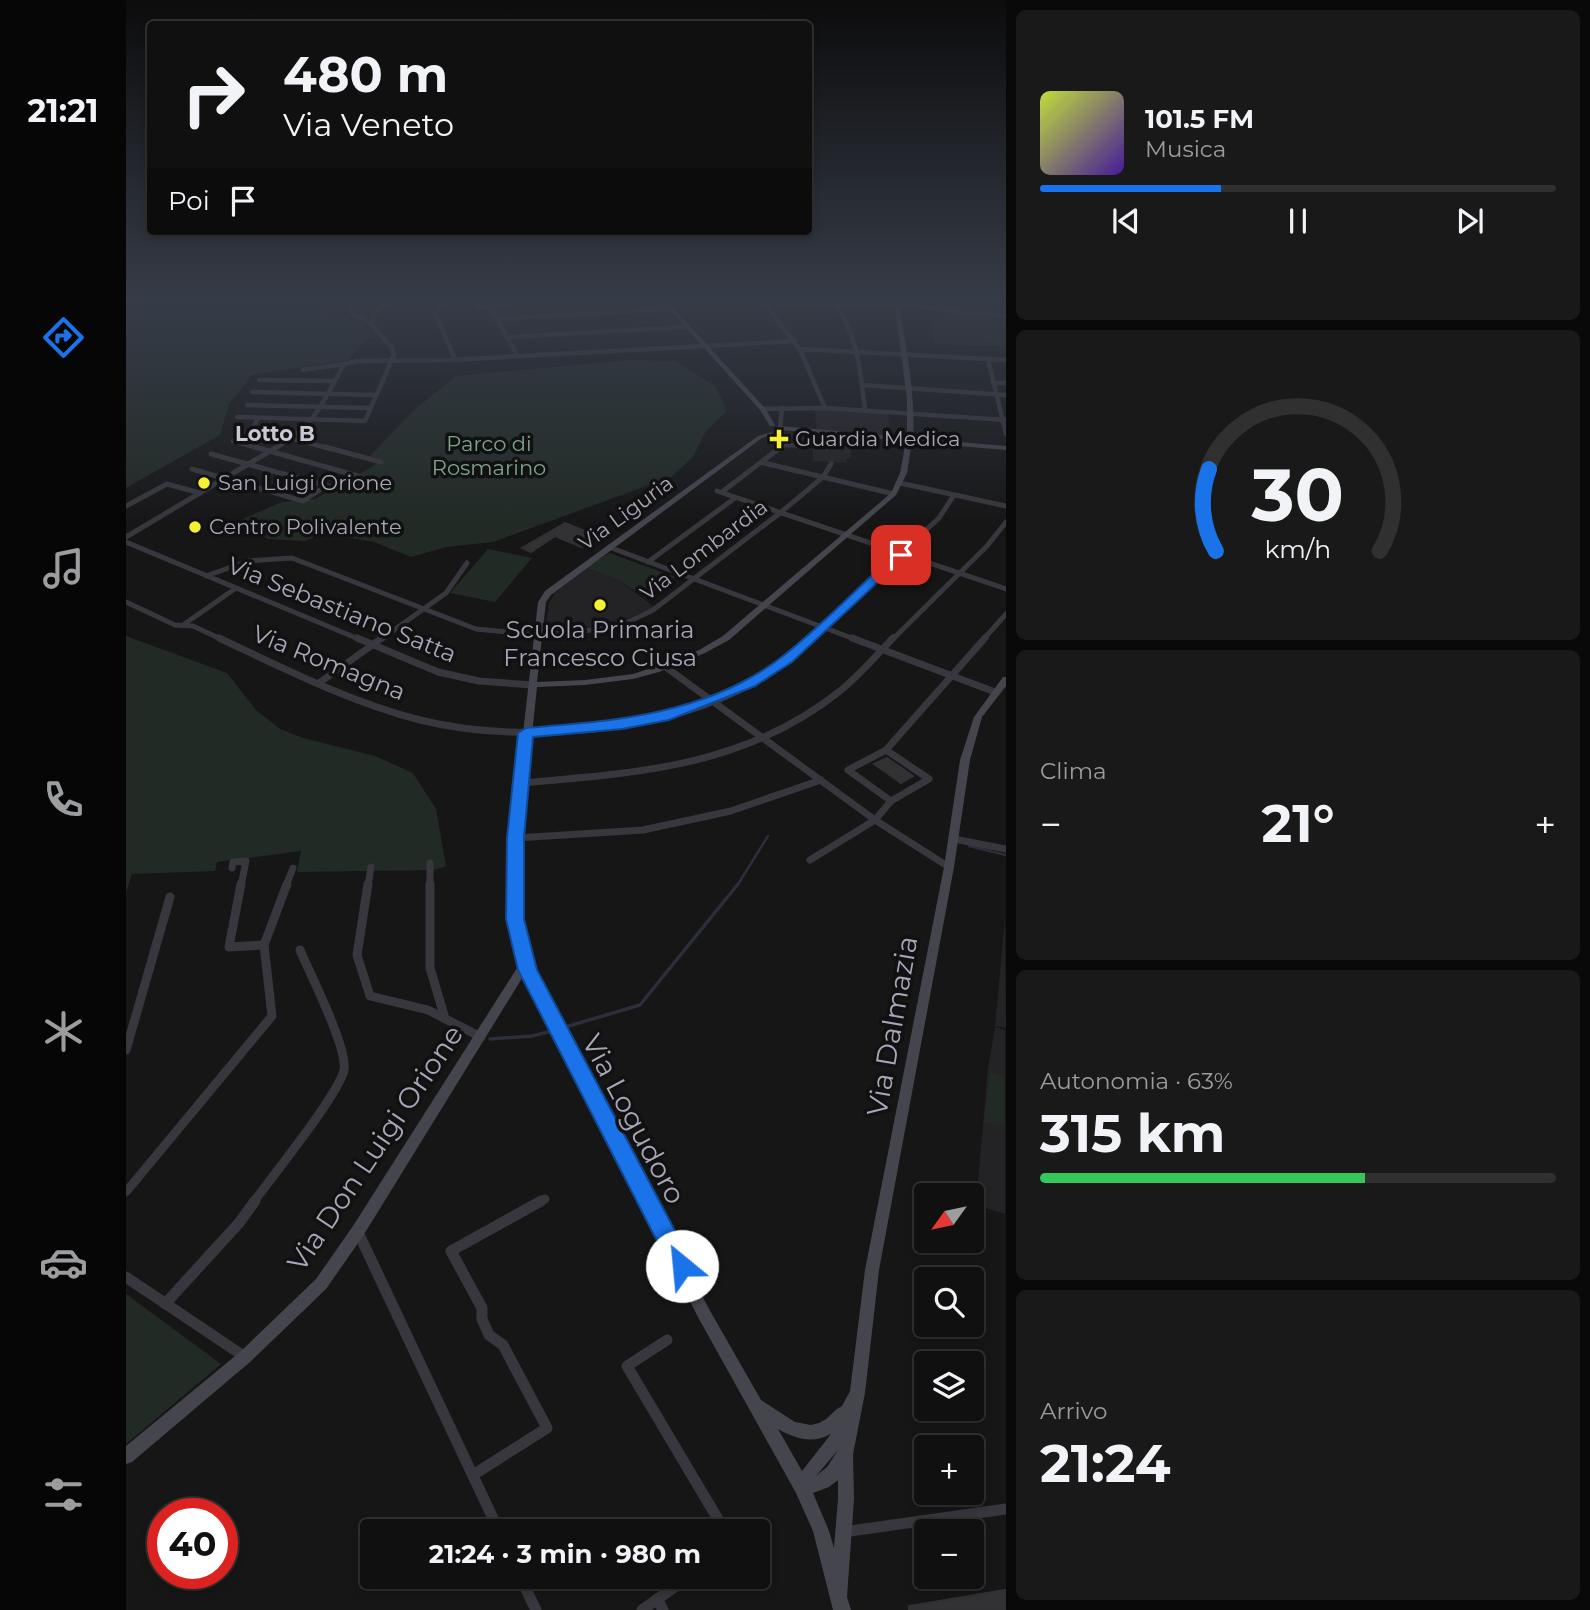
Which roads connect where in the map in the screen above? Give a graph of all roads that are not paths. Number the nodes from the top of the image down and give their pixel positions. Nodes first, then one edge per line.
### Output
1 (337, 374) edge
2 (385, 374) edge
3 (730, 374) edge
4 (811, 374) edge
5 (861, 374) edge
6 (904, 374) edge
7 (991, 374) edge
8 (259, 380) dead end
9 (333, 381) junction
10 (993, 383) junction
11 (1006, 383) edge
12 (862, 385) junction
13 (906, 388) junction
14 (252, 392) dead end
15 (327, 394) junction
16 (376, 395) junction
17 (996, 395) junction
18 (1006, 395) edge
19 (247, 405) dead end
20 (319, 407) junction
21 (370, 408) junction
22 (782, 408) junction
23 (825, 408) junction
24 (763, 409) junction
25 (865, 410) junction
26 (909, 414) junction
27 (237, 417) dead end
28 (258, 418) junction
29 (1004, 420) edge
30 (312, 421) junction
31 (771, 430) junction
32 (808, 432) junction
33 (1006, 434) edge
34 (292, 439) junction
35 (233, 441) dead end
36 (911, 441) junction
37 (1006, 448) edge
38 (270, 451) junction
39 (211, 454) dead end
40 (381, 462) dead end
41 (764, 463) junction
42 (248, 464) junction
43 (831, 464) dead end
44 (192, 469) dead end
45 (358, 476) dead end
46 (823, 477) junction
47 (225, 478) junction
48 (900, 483) junction
49 (326, 486) junction
50 (335, 488) dead end
51 (200, 493) junction
52 (894, 494) junction
53 (954, 495) junction
54 (736, 498) junction
55 (126, 506) edge
56 (1006, 506) edge
57 (780, 513) junction
58 (1006, 522) edge
59 (845, 536) junction
60 (126, 537) edge
61 (126, 542) edge
62 (609, 547) junction
63 (901, 555) junction
64 (648, 562) junction
65 (467, 563) dead end
66 (960, 574) junction
67 (206, 576) junction
68 (694, 579) junction
69 (236, 588) junction
70 (1006, 589) edge
71 (126, 603) edge
72 (764, 606) junction
73 (421, 610) junction
74 (1006, 614) edge
75 (183, 625) junction
76 (822, 627) junction
77 (537, 635) junction
78 (372, 645) junction
79 (882, 650) junction
80 (667, 668) junction
81 (951, 676) junction
82 (1006, 679) edge
83 (319, 683) junction
84 (533, 685) junction
85 (995, 692) junction
86 (711, 700) junction
87 (526, 733) junction
88 (765, 739) junction
89 (886, 750) junction
90 (821, 780) junction
91 (521, 783) junction
92 (891, 801) junction
93 (875, 820) junction
94 (516, 838) junction
95 (954, 839) junction
96 (1006, 849) edge
97 (810, 860) dead end
98 (429, 863) dead end
99 (370, 866) dead end
100 (949, 867) junction
101 (232, 868) dead end
102 (293, 868) dead end
103 (170, 897) dead end
104 (264, 945) junction
105 (300, 950) dead end
106 (527, 970) junction
107 (444, 1015) junction
108 (481, 1037) junction
109 (126, 1050) edge
110 (126, 1192) edge
111 (545, 1199) dead end
112 (358, 1231) junction
113 (126, 1278) edge
114 (165, 1304) junction
115 (667, 1340) dead end
116 (245, 1357) junction
117 (858, 1393) junction
118 (757, 1406) junction
119 (845, 1411) junction
120 (845, 1454) junction
121 (126, 1456) edge
122 (473, 1475) junction
123 (802, 1487) junction
124 (1006, 1509) edge
125 (493, 1519) edge
126 (718, 1519) edge
127 (842, 1532) junction
128 (526, 1589) edge
129 (677, 1589) edge
130 (840, 1604) edge
131 (660, 1605) edge
132 (536, 1610) edge
133 (642, 1610) edge

1 - 9 street
2 - 16 street
3 - 24 street
4 - 23 street
5 - 12 street
6 - 13 street, Via Sebastiano Satta
7 - 10 street
8 - 9 street
9 - 15 street
10 - 11 street
10 - 17 street
12 - 13 street
12 - 25 street
13 - 17 street
13 - 26 street, Via Sebastiano Satta
14 - 15 street
15 - 16 street
15 - 20 street
16 - 21 street
17 - 18 street
17 - 29 street
19 - 20 street
20 - 21 street
20 - 30 street
21 - 30 street
22 - 23 street
22 - 24 street
22 - 31 street
23 - 25 street
24 - 31 street
25 - 26 street
26 - 29 street
26 - 36 street, Via Sebastiano Satta
27 - 28 street
28 - 30 street
28 - 34 street
29 - 33 street
30 - 34 street
31 - 32 street
31 - 62 street, Via Liguria
32 - 36 street
32 - 41 street
34 - 38 street
34 - 40 street
35 - 38 street
36 - 37 street
36 - 48 street, Via Sebastiano Satta
38 - 42 street
38 - 45 street
39 - 42 street
41 - 46 street
41 - 54 street
42 - 47 street
42 - 49 street
43 - 46 street, Via Lombardia
44 - 47 street
46 - 52 street
46 - 57 street, Via Lombardia
47 - 49 street
47 - 51 street
48 - 52 street, Via Sebastiano Satta
48 - 53 street
49 - 50 street
51 - 55 street
51 - 60 street
52 - 59 street, Via Sebastiano Satta
53 - 56 street
53 - 63 street, Via Romagna
54 - 57 street
54 - 64 street
57 - 59 street
57 - 68 street, Via Lombardia
58 - 66 street
59 - 63 street
59 - 72 street, Via Sebastiano Satta
61 - 67 street, Via Sebastiano Satta
62 - 64 street
62 - 77 street, Via Liguria
63 - 66 street
63 - 76 street, Via Romagna
64 - 68 street
65 - 73 street
66 - 70 street
66 - 79 street
67 - 69 street, Via Sebastiano Satta
67 - 73 street, Via Lombardia
68 - 72 street
68 - 77 street, Via Lombardia
69 - 75 street
69 - 78 street, Via Sebastiano Satta
71 - 75 street, Via Romagna
72 - 76 street
72 - 80 street, Via Sebastiano Satta
73 - 77 street, Via Lombardia
73 - 78 street
74 - 81 street
75 - 83 street, Via Romagna
76 - 79 street
76 - 86 street, Via Romagna
77 - 84 street, Via Logudoro
78 - 83 street
78 - 84 street, Via Sebastiano Satta
79 - 81 street
79 - 88 street
80 - 84 street, Via Sebastiano Satta
80 - 86 street
81 - 85 street
81 - 89 street
82 - 85 street, Via Dalmazia
83 - 87 street, Via Romagna
84 - 87 street, Via Logudoro
85 - 95 street, Via Dalmazia
86 - 87 street, Via Romagna
86 - 88 street
87 - 91 street, Via Logudoro
88 - 90 street
88 - 91 street
89 - 92 street
89 - 92 street
90 - 93 street
90 - 94 street
91 - 94 street, Via Logudoro
92 - 93 street
93 - 97 street
93 - 100 street
94 - 106 street, Via Logudoro
95 - 96 street
95 - 100 street, Via Dalmazia
98 - 107 street
99 - 107 street
100 - 117 street, Via Dalmazia
101 - 104 street
102 - 104 street
103 - 109 street
104 - 110 street
105 - 114 street
106 - 108 street, Via Don Luigi Orione
106 - 118 street, Via Logudoro
107 - 108 street
108 - 112 street, Via Don Luigi Orione
111 - 122 street
112 - 116 street, Via Don Luigi Orione
112 - 122 street
113 - 114 street
114 - 116 street
115 - 126 street
116 - 121 street, Via Don Luigi Orione
117 - 119 street, Via Dalmazia
117 - 120 street, Via Dalmazia
118 - 119 street, Via Dalmazia
118 - 123 street, Via Logudoro
119 - 123 street, Via Dalmazia
120 - 123 street, Via Dalmazia
120 - 127 street, Via Dalmazia
122 - 125 street
123 - 130 street, Via Logudoro
124 - 127 street
127 - 130 street, Via Dalmazia
128 - 132 street
129 - 131 street
131 - 133 street

